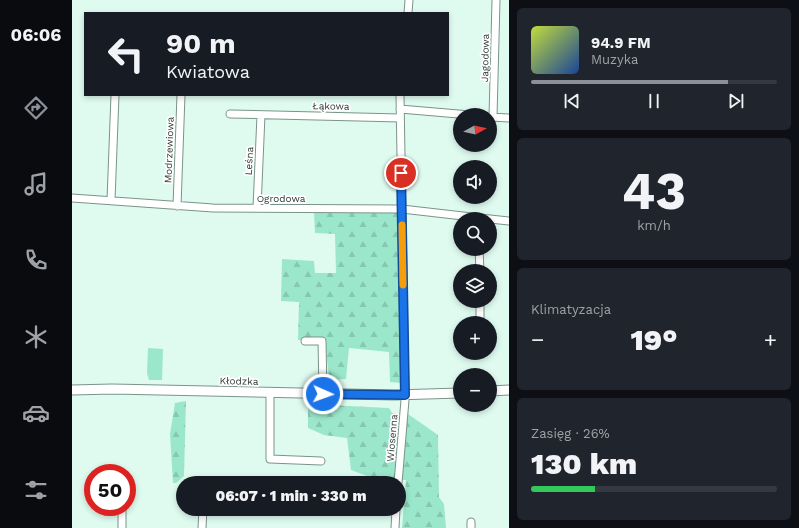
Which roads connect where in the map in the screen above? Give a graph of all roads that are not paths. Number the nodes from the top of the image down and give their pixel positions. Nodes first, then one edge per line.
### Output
1 (409, 0) edge
2 (496, 0) edge
3 (408, 12) edge
4 (115, 96) edge
5 (180, 96) edge
6 (400, 96) edge
7 (492, 108) edge
8 (400, 109) junction
9 (230, 114) dead end
10 (453, 114) edge
11 (261, 115) junction
12 (497, 117) edge
13 (400, 118) junction
14 (509, 118) edge
15 (72, 198) edge
16 (111, 200) junction
17 (177, 206) junction
18 (257, 208) junction
19 (402, 210) junction
20 (453, 216) edge
21 (497, 220) edge
22 (509, 221) edge
23 (305, 341) dead end
24 (72, 390) edge
25 (509, 390) edge
26 (497, 391) edge
27 (270, 393) junction
28 (453, 393) edge
29 (323, 394) junction
30 (405, 395) junction
31 (321, 461) dead end
32 (399, 476) edge
33 (122, 516) edge
34 (203, 516) edge
35 (396, 516) edge
36 (122, 528) edge
37 (202, 528) edge
38 (395, 528) edge

1 - 3 street
2 - 7 street, Jagodowa
4 - 16 street
5 - 17 street, Modrzewiowa
6 - 8 street, Wiosenna
8 - 10 street
8 - 13 street, Wiosenna
9 - 11 street, Łąkowa
11 - 13 street, Łąkowa
11 - 18 street, Leśna
12 - 14 street
13 - 19 street, Wiosenna
15 - 16 street, Ogrodowa
16 - 17 street, Ogrodowa
17 - 18 street, Ogrodowa
18 - 19 street, Ogrodowa
19 - 20 street, Ogrodowa
19 - 30 street, Wiosenna
21 - 22 street, Ogrodowa
23 - 29 street
24 - 27 main road, Kłodzka
25 - 26 main road
27 - 29 main road, Kłodzka
27 - 31 street
28 - 30 main road, Kłodzka
29 - 30 main road, Kłodzka
30 - 32 street, Wiosenna
33 - 36 street
34 - 37 street
35 - 38 street

